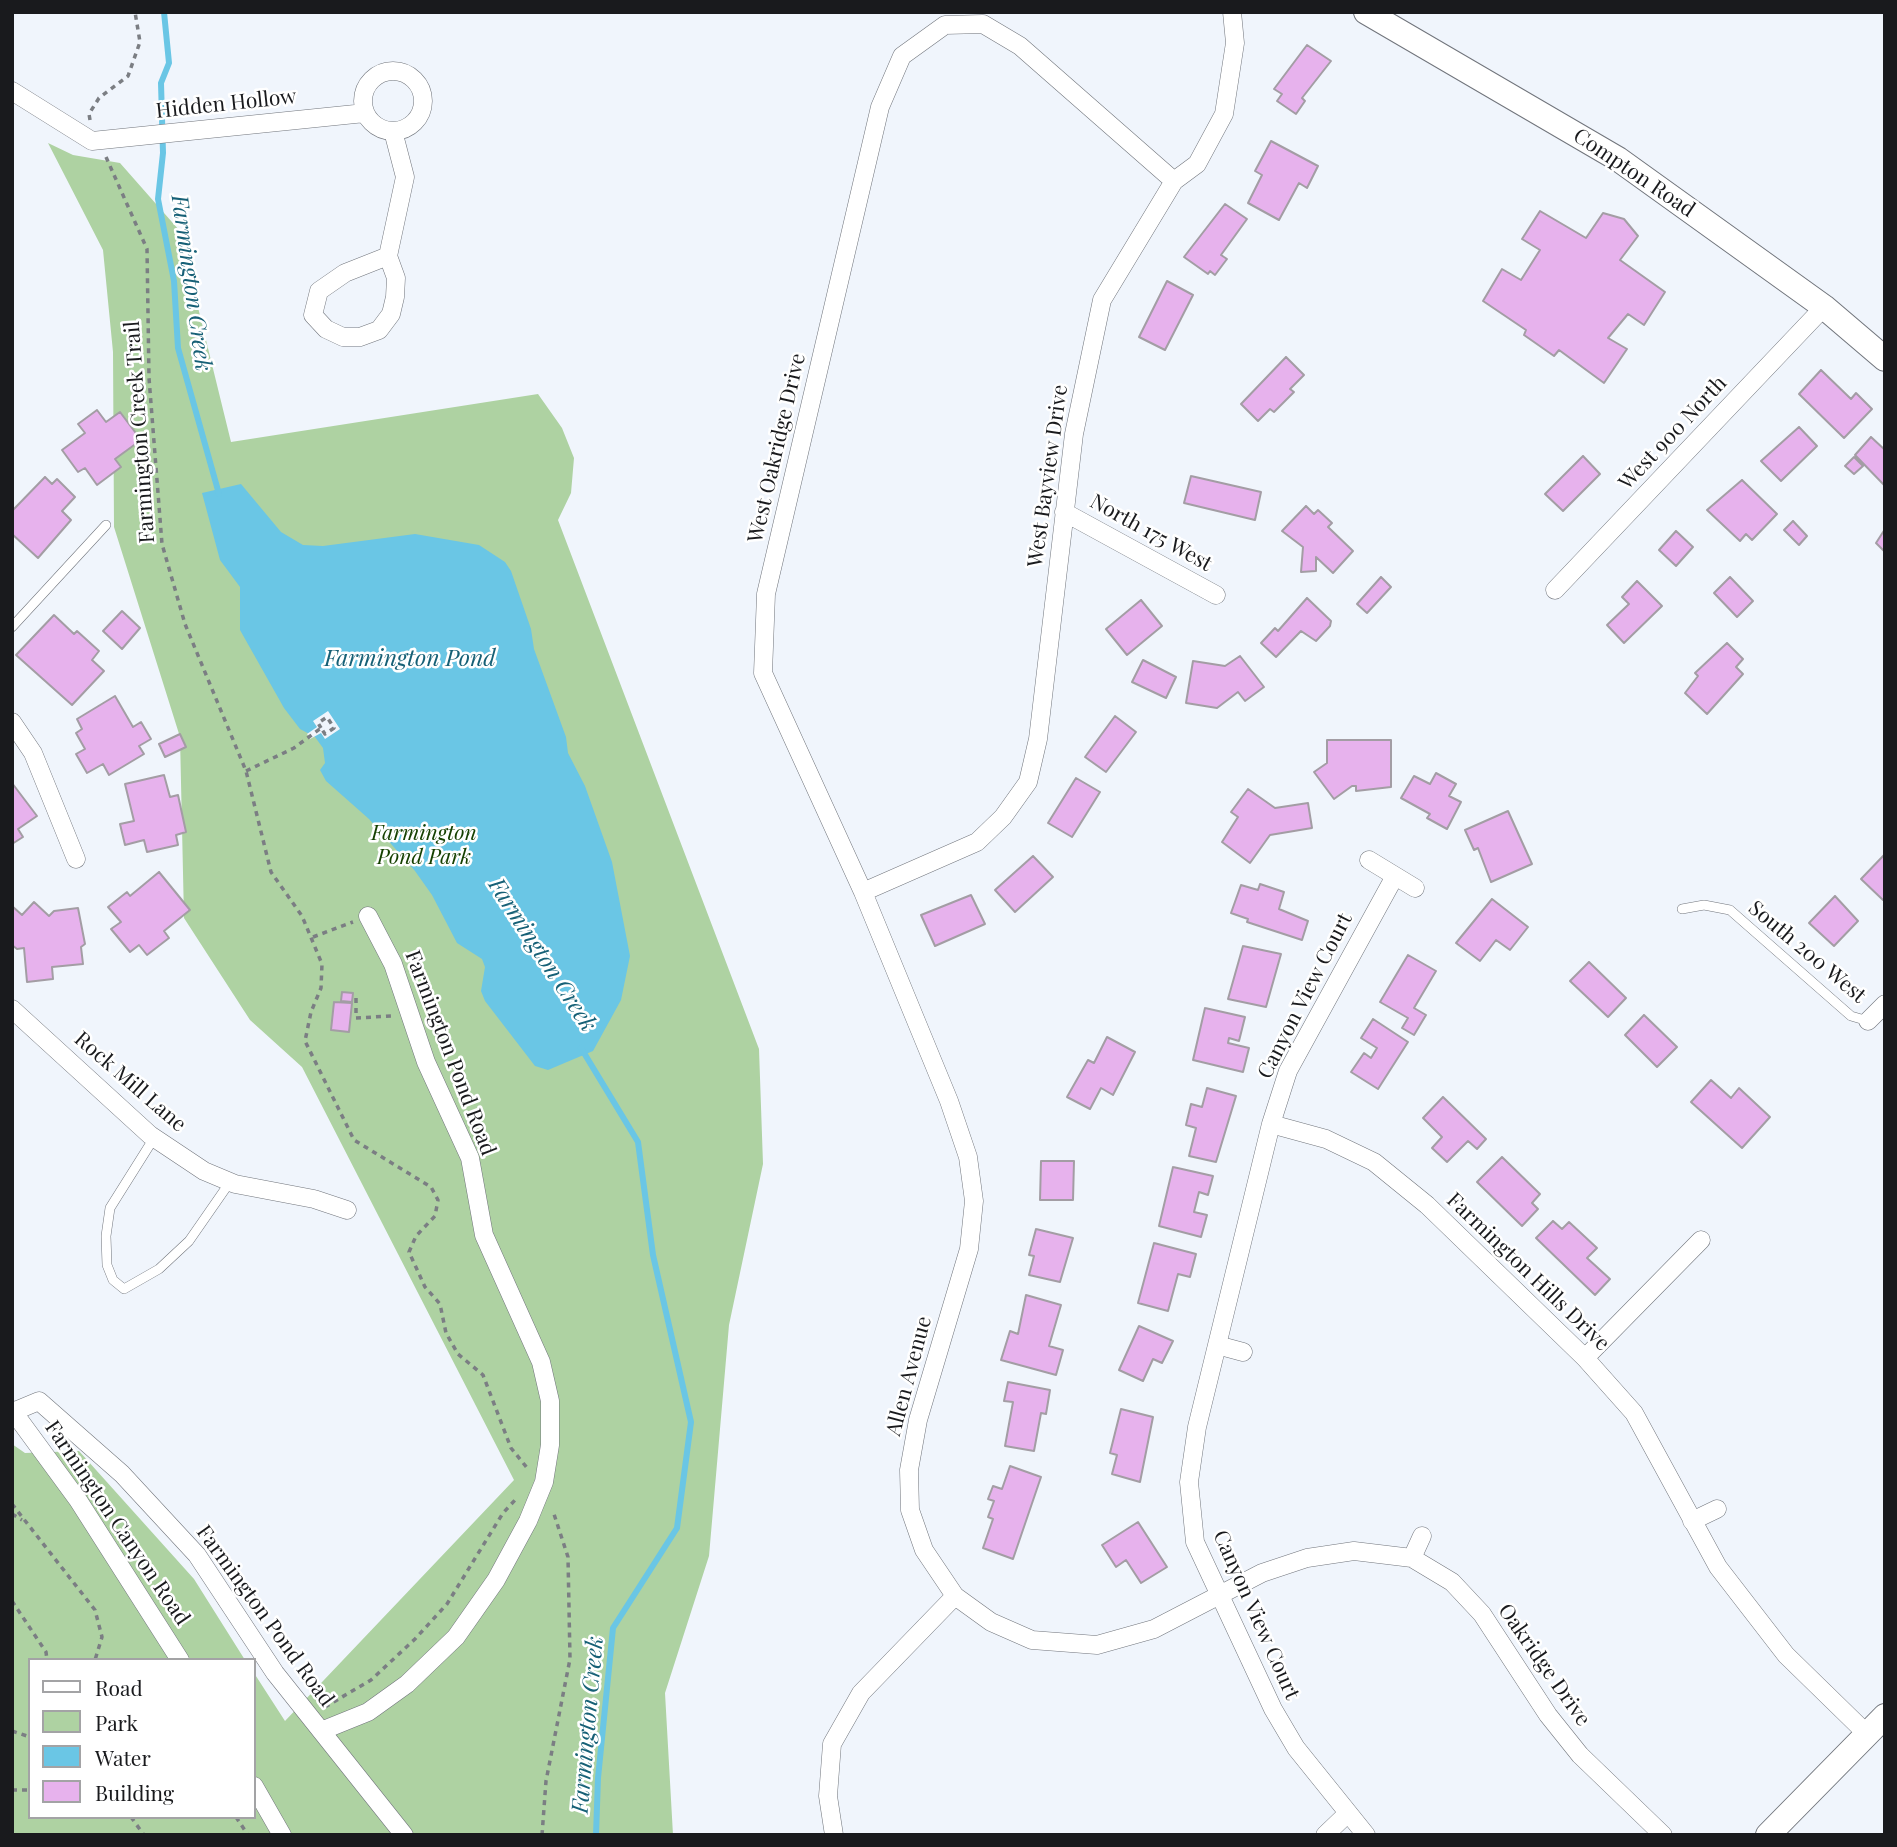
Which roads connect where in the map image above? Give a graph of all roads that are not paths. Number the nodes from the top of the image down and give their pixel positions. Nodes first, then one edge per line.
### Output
1 (1232, 12) edge
2 (1366, 12) edge
3 (12, 91) edge
4 (365, 113) junction
5 (393, 131) junction
6 (1174, 181) junction
7 (388, 256) junction
8 (1824, 307) junction
9 (1885, 359) edge
10 (1064, 512) junction
11 (106, 525) dead end
12 (1555, 590) dead end
13 (1216, 595) dead end
14 (12, 627) edge
15 (12, 722) edge
16 (76, 859) dead end
17 (1369, 860) dead end
18 (1395, 876) junction
19 (1415, 888) dead end
20 (863, 892) junction
21 (1682, 909) dead end
22 (368, 916) road end
23 (1885, 1004) edge
24 (13, 1011) edge
25 (1868, 1021) joint
26 (1271, 1124) junction
27 (154, 1138) junction
28 (230, 1182) junction
29 (348, 1210) dead end
30 (1701, 1240) dead end
31 (1217, 1345) junction
32 (1243, 1352) dead end
33 (1585, 1358) junction
34 (14, 1410) edge
35 (1717, 1509) dead end
36 (1692, 1521) junction
37 (1422, 1536) dead end
38 (1412, 1558) junction
39 (1219, 1593) junction
40 (955, 1596) junction
41 (179, 1658) edge
42 (1885, 1716) edge
43 (321, 1731) junction
44 (1867, 1734) junction
45 (256, 1790) edge
46 (1347, 1814) junction
47 (282, 1835) edge
48 (404, 1835) edge
49 (834, 1835) edge
50 (1325, 1835) edge
51 (1366, 1835) edge
52 (1663, 1835) edge
53 (1768, 1835) edge

1 - 6 street, West Bayview Drive
2 - 8 street, Compton Road
3 - 4 street, Hidden Hollow
4 - 5 street
4 - 5 street
5 - 7 street
6 - 10 street, West Bayview Drive
6 - 20 street, West Oakridge Drive
7 - 7 street
8 - 9 street, Compton Road
8 - 12 street, West 900 North
10 - 13 street, North 175 West
10 - 20 street, West Bayview Drive
11 - 14 lane
15 - 16 street
17 - 18 street
18 - 19 street
18 - 26 street, Canyon View Court
20 - 40 street, Allen Avenue
21 - 25 lane, South 200 West
22 - 43 street, Farmington Pond Road
23 - 25 street
24 - 27 street, Rock Mill Lane
26 - 31 street, Canyon View Court
26 - 33 street, Farmington Hills Drive
27 - 28 street, Rock Mill Lane
27 - 28 lane
28 - 29 street, Rock Mill Lane
30 - 33 street
31 - 32 street
31 - 39 street, Canyon View Court
33 - 36 street, Farmington Hills Drive
34 - 41 street, Farmington Canyon Road
34 - 43 street, Farmington Pond Road
35 - 36 street
36 - 44 street, Farmington Hills Drive
37 - 38 street
38 - 39 street, Oakridge Drive
38 - 52 street, Oakridge Drive
39 - 40 street, Allen Avenue
39 - 46 street, Canyon View Court
40 - 49 street
42 - 44 street
43 - 48 street, Farmington Pond Road
44 - 53 street
45 - 47 street
46 - 50 street
46 - 51 street, Canyon View Court

